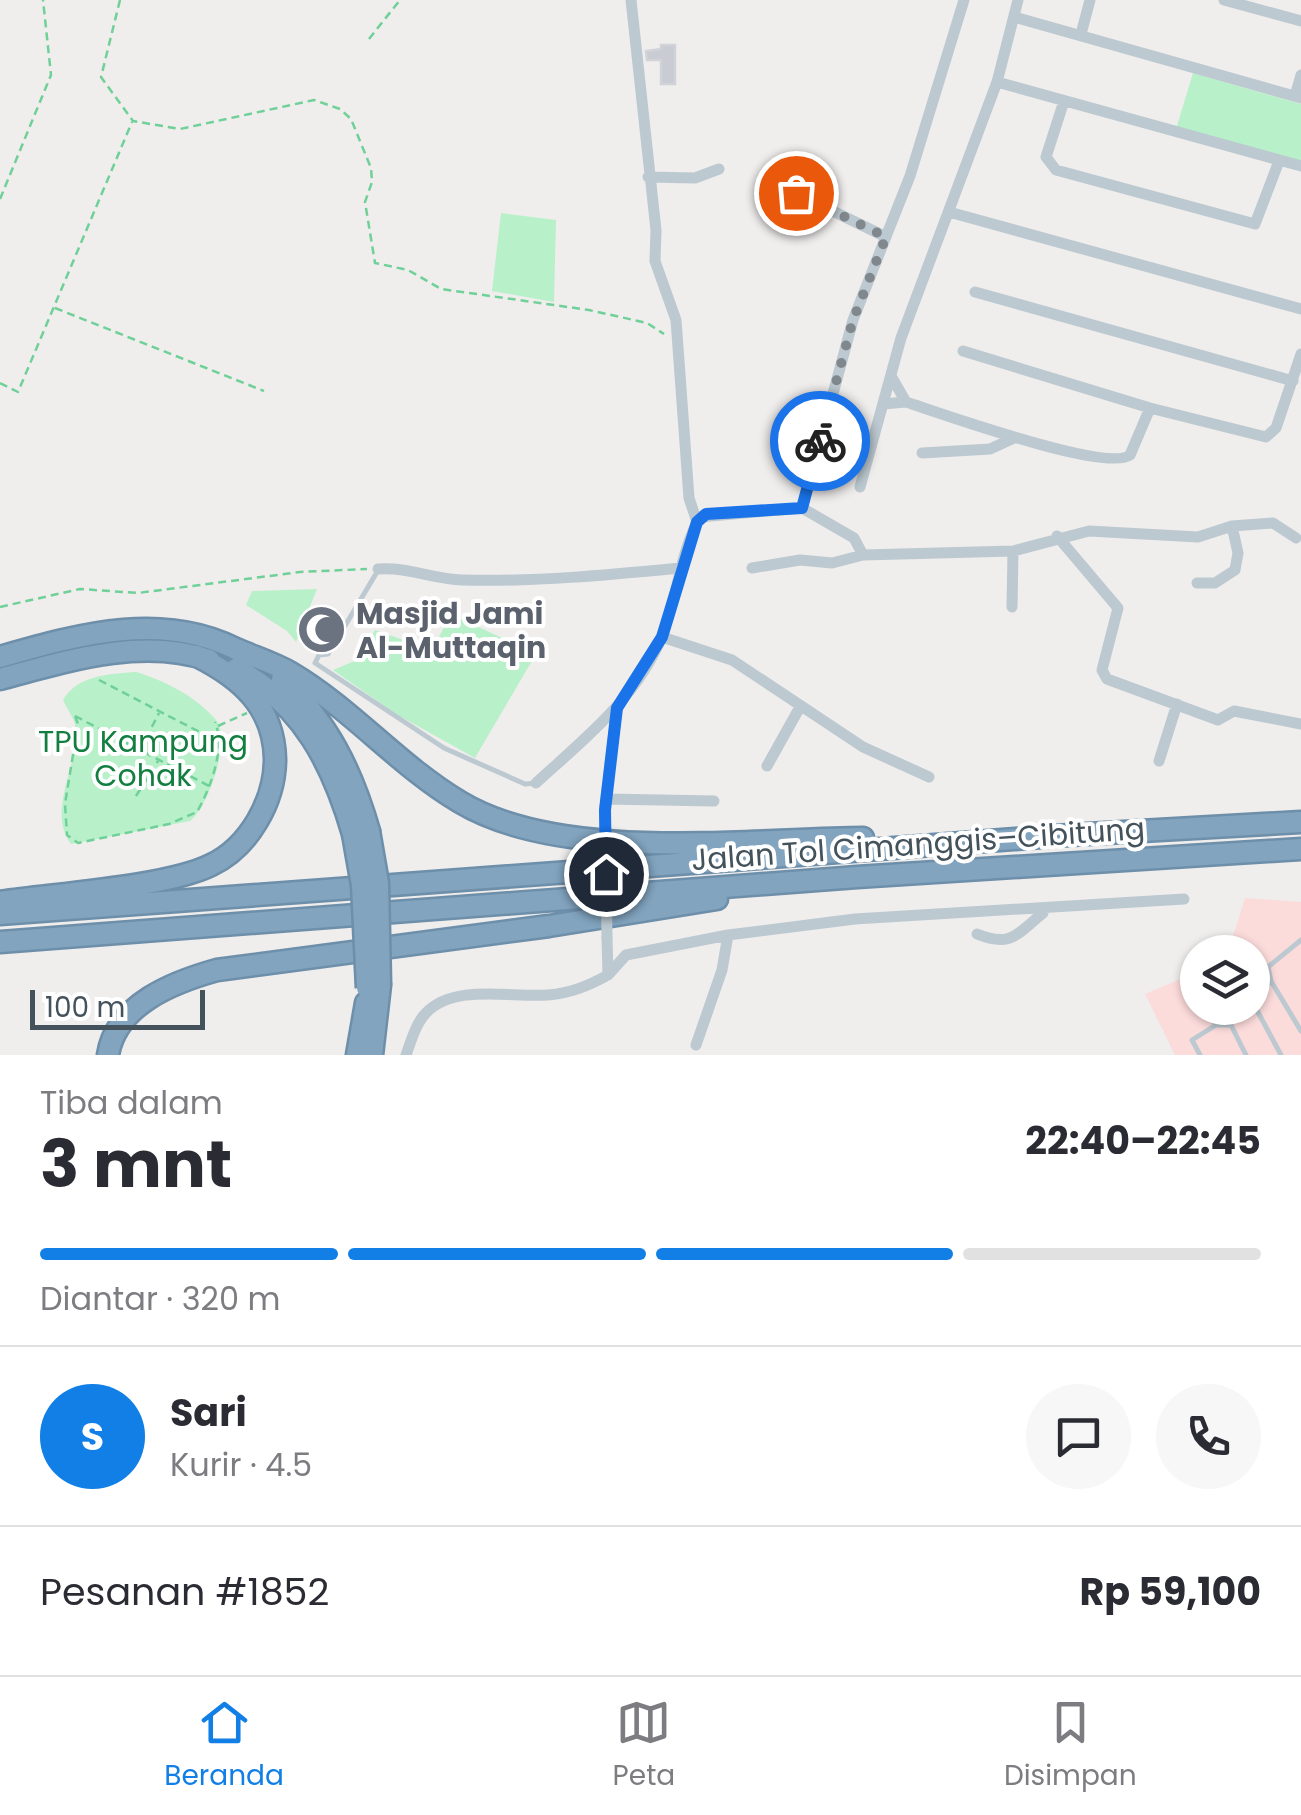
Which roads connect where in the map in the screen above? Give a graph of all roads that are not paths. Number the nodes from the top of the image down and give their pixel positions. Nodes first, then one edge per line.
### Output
1 (631, 0) edge
2 (964, 0) edge
3 (1018, 0) edge
4 (1090, 0) edge
5 (1224, 0) edge
6 (1014, 17) junction
7 (1301, 21) edge
8 (1080, 34) junction
9 (1301, 75) edge
10 (997, 82) junction
11 (1298, 97) edge
12 (1064, 100) junction
13 (1279, 160) junction
14 (1301, 166) edge
15 (719, 169) dead end
16 (648, 177) junction
17 (790, 180) dead end
18 (949, 212) junction
19 (886, 237) junction
20 (975, 292) dead end
21 (1301, 309) edge
22 (963, 351) dead end
23 (1301, 354) edge
24 (891, 376) junction
25 (1294, 382) junction
26 (906, 402) junction
27 (883, 404) junction
28 (1150, 408) junction
29 (1014, 438) junction
30 (922, 453) dead end
31 (860, 487) dead end
32 (802, 508) junction
33 (697, 522) junction
34 (1232, 526) junction
35 (1057, 536) junction
36 (1296, 538) dead end
37 (1013, 550) junction
38 (863, 554) junction
39 (680, 568) junction
40 (752, 568) dead end
41 (378, 569) joint
42 (1197, 583) dead end
43 (1012, 607) dead end
44 (662, 637) junction
45 (236, 649) junction
46 (0, 656) edge
47 (198, 656) junction
48 (0, 678) edge
49 (1177, 704) junction
50 (800, 707) junction
51 (617, 708) junction
52 (1301, 724) edge
53 (1159, 761) dead end
54 (767, 766) dead end
55 (929, 777) dead end
56 (536, 783) joint
57 (714, 801) dead end
58 (605, 805) junction
59 (1301, 822) edge
60 (361, 832) junction
61 (1070, 835) junction
62 (1301, 849) edge
63 (857, 877) junction
64 (1184, 899) dead end
65 (0, 902) edge
66 (0, 914) edge
67 (1044, 915) junction
68 (728, 934) junction
69 (977, 934) dead end
70 (1301, 940) edge
71 (0, 942) edge
72 (1270, 965) edge
73 (608, 975) junction
74 (1270, 976) edge
75 (1271, 981) joint
76 (373, 987) junction
77 (1216, 1025) edge
78 (1231, 1025) edge
79 (1265, 1025) edge
80 (1301, 1030) edge
81 (696, 1045) dead end
82 (108, 1055) edge
83 (357, 1055) edge
84 (372, 1055) edge
85 (406, 1055) edge
86 (1200, 1055) edge
87 (1246, 1055) edge
88 (1281, 1055) edge

1 - 16 street
2 - 19 street
3 - 6 street
4 - 8 street
5 - 7 street
6 - 8 street
6 - 10 street
8 - 11 street
9 - 11 street
10 - 12 street
10 - 18 street
12 - 13 street
12 - 13 street
13 - 14 street
15 - 16 street
16 - 33 street
17 - 19 street
18 - 21 street
18 - 24 street
19 - 32 street
20 - 25 street
22 - 28 street
23 - 25 street
24 - 26 street
24 - 27 street
25 - 28 street
26 - 27 street
26 - 29 street
27 - 31 street
28 - 29 street
29 - 30 street
32 - 33 street
32 - 38 street
33 - 39 street
34 - 35 street
34 - 36 street
34 - 42 street
35 - 37 street
35 - 49 street
37 - 38 street
37 - 43 street
38 - 40 street
39 - 41 street
39 - 44 street
41 - 56 lane
44 - 50 street
44 - 51 street
45 - 46 highway
45 - 60 highway
45 - 61 highway
47 - 48 highway
47 - 60 highway
47 - 65 highway
49 - 52 street
49 - 53 street
50 - 54 street
50 - 55 street
51 - 56 street
51 - 58 street
57 - 58 street
58 - 73 street, bridge
59 - 61 highway, Jalan Tol Cimanggis–Cibitung
60 - 76 highway, bridge
61 - 66 highway, Jalan Tol Cimanggis–Cibitung
62 - 63 highway, Jalan Tol Cimanggis–Cibitung
63 - 71 highway, Jalan Tol Cimanggis–Cibitung
63 - 82 highway
64 - 67 street
67 - 68 street
67 - 69 street
68 - 73 street
68 - 81 street
70 - 72 lane
73 - 85 street
74 - 75 lane
75 - 80 lane
76 - 83 highway
76 - 84 highway
77 - 86 lane
78 - 87 lane
79 - 88 lane

